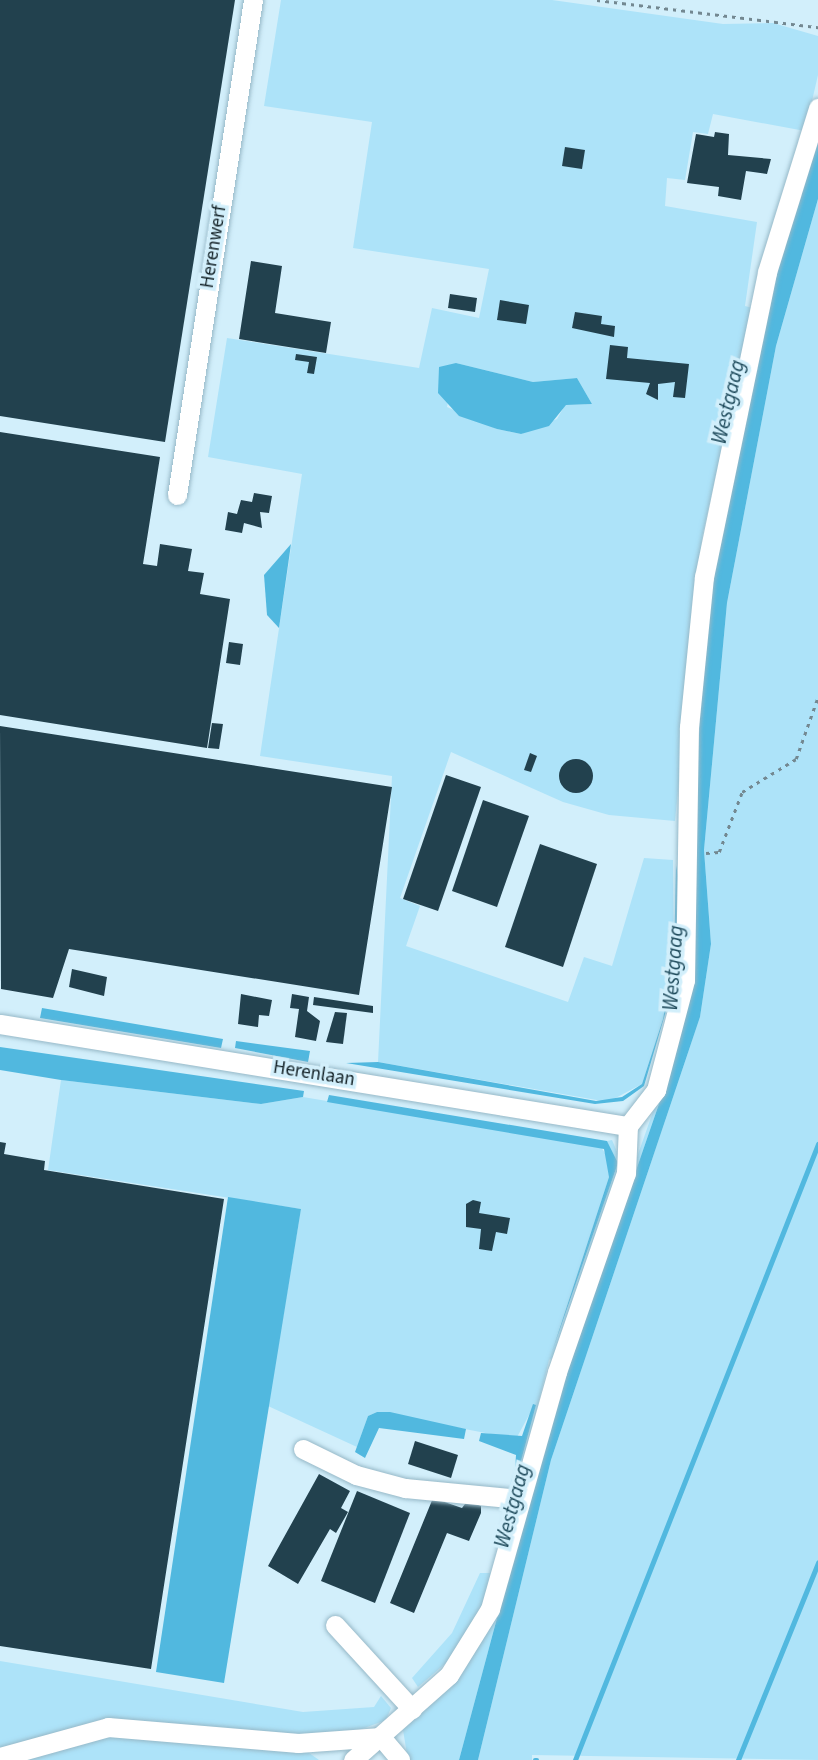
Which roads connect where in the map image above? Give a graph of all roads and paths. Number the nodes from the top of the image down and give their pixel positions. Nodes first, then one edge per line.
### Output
1 (253, 0) edge
2 (597, 0) edge
3 (818, 27) edge
4 (818, 108) edge
5 (177, 495) dead end
6 (818, 697) edge
7 (712, 852) dead end
8 (0, 1024) edge
9 (628, 1126) junction
10 (303, 1449) dead end
11 (519, 1499) junction
12 (335, 1625) dead end
13 (412, 1709) junction
14 (381, 1737) junction
15 (0, 1757) edge
16 (354, 1760) edge
17 (400, 1760) edge

1 - 5 street, Herenwerf
2 - 3 path
4 - 9 street
6 - 7 path
8 - 9 street, Herenlaan
9 - 11 street
10 - 11 street
11 - 13 street
12 - 13 street
13 - 14 street
14 - 15 street
14 - 16 street
14 - 17 street

